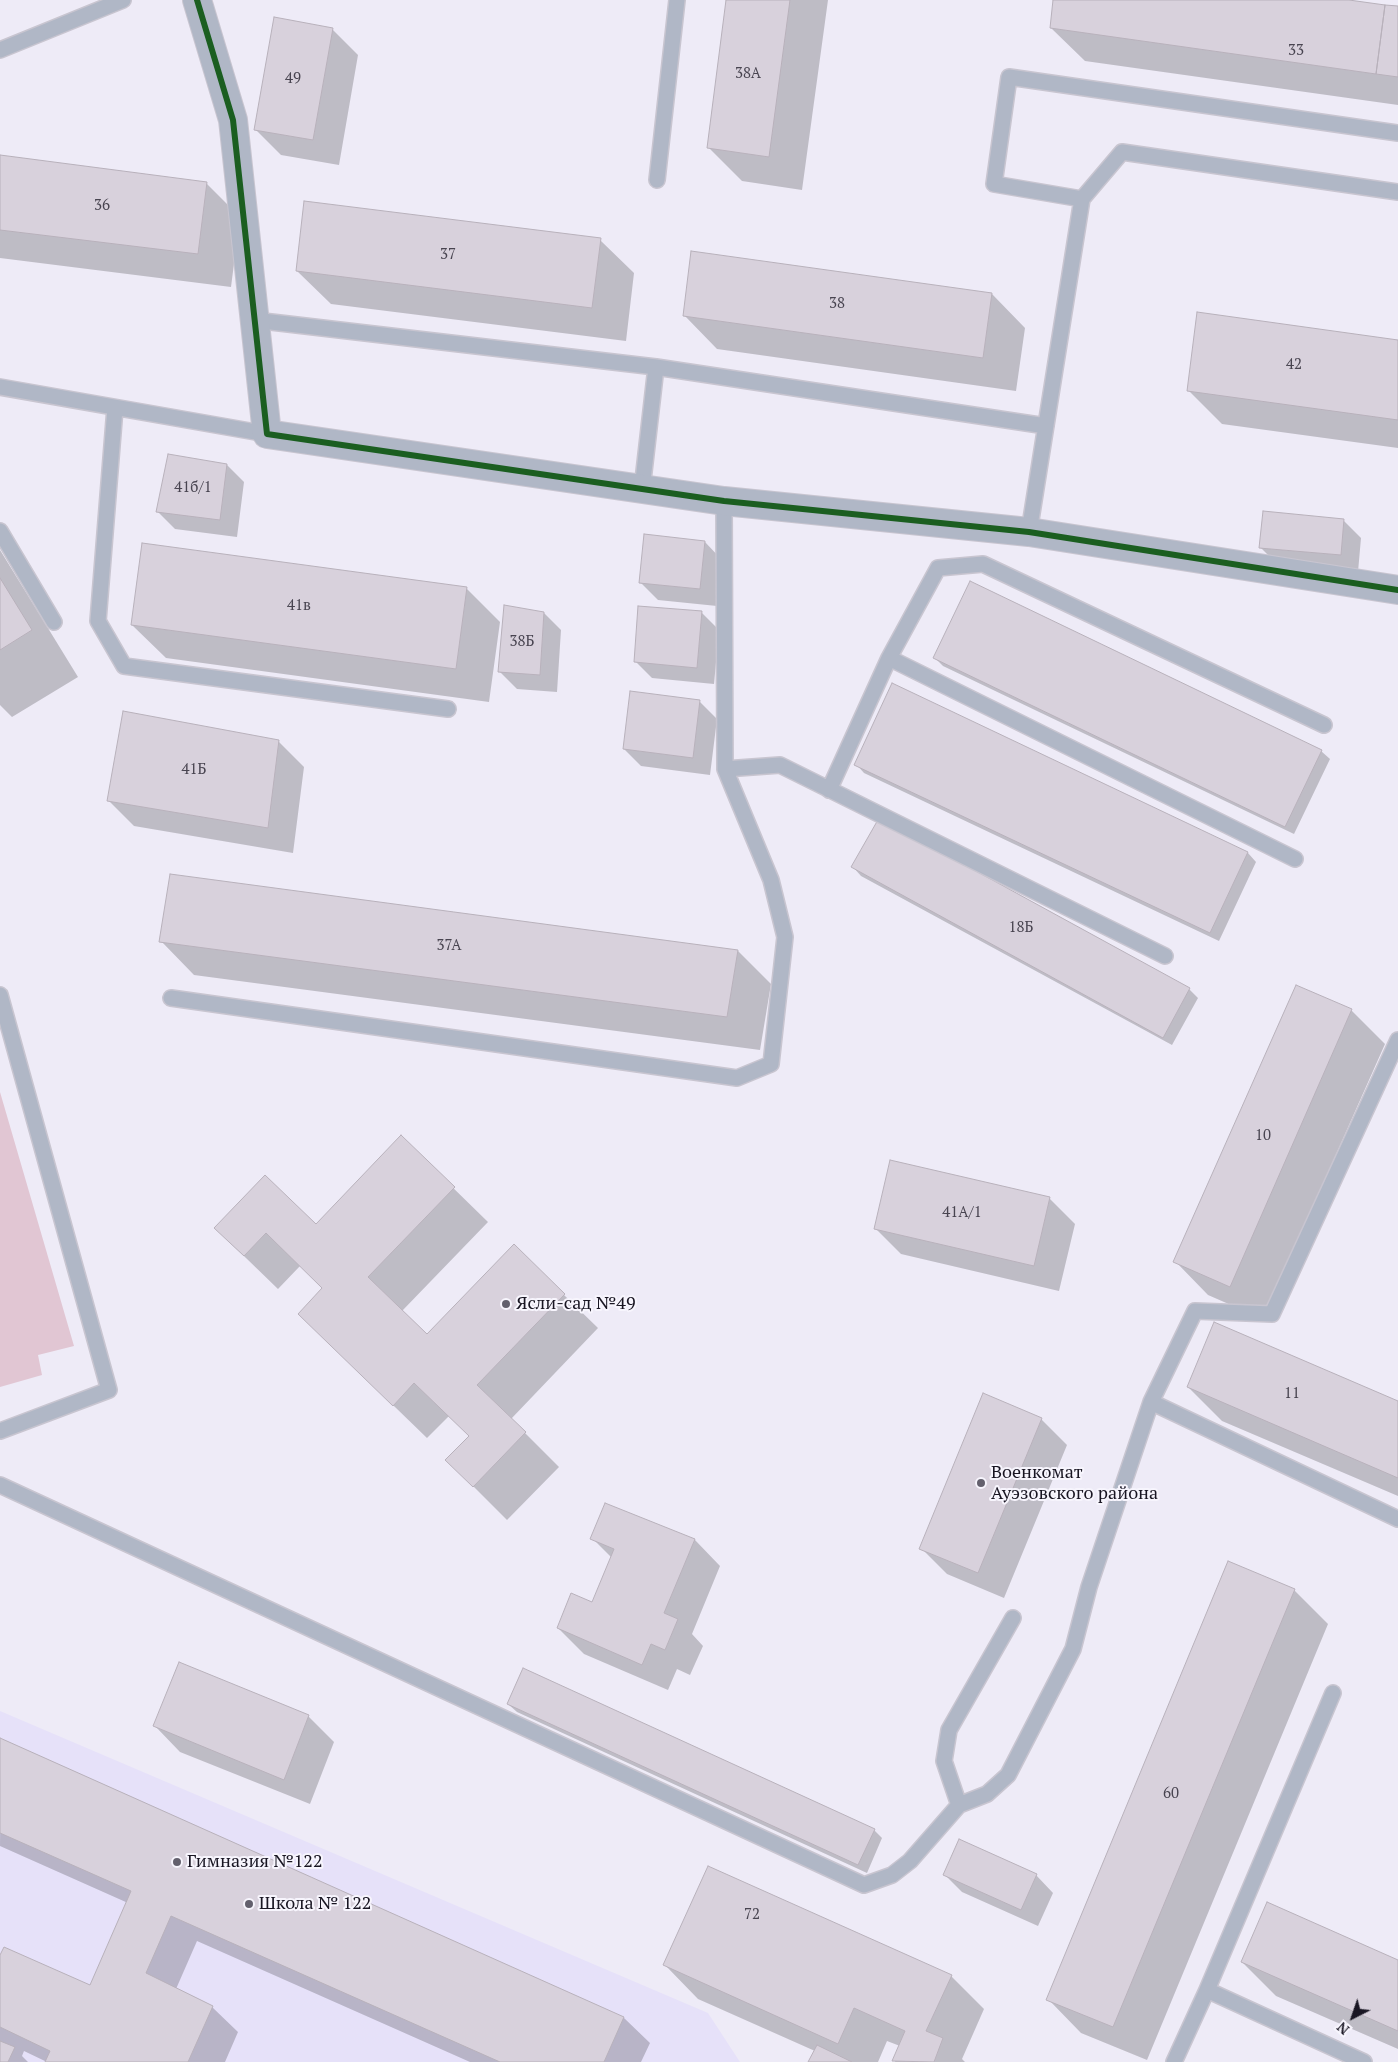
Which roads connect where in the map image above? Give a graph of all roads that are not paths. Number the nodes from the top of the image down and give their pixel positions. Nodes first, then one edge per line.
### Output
1 (123, 0) edge
2 (196, 0) edge
3 (677, 0) edge
4 (0, 50) edge
5 (1398, 134) edge
6 (657, 180) dead end
7 (1398, 192) edge
8 (1082, 199) junction
9 (254, 320) junction
10 (656, 367) junction
11 (0, 387) edge
12 (114, 408) junction
13 (1046, 426) junction
14 (267, 434) junction
15 (642, 489) junction
16 (724, 501) junction
17 (0, 531) edge
18 (1029, 532) junction
19 (1398, 590) edge
20 (54, 622) dead end
21 (889, 658) junction
22 (448, 709) dead end
23 (1324, 725) dead end
24 (725, 769) junction
25 (829, 790) junction
26 (1295, 859) dead end
27 (1165, 956) dead end
28 (0, 995) edge
29 (171, 998) dead end
30 (1398, 1040) edge
31 (1151, 1402) junction
32 (0, 1431) edge
33 (0, 1485) edge
34 (1398, 1519) edge
35 (1013, 1618) dead end
36 (1333, 1693) dead end
37 (959, 1805) junction
38 (1207, 1990) junction
39 (1174, 2062) edge
40 (1364, 2062) edge

1 - 4 lane
2 - 9 street
3 - 6 lane
5 - 8 lane
7 - 8 lane
8 - 13 lane
9 - 10 lane
9 - 14 street
10 - 13 lane
10 - 15 lane
11 - 12 lane
12 - 14 lane
12 - 22 lane
13 - 18 lane
14 - 15 street
15 - 16 street
16 - 18 street
16 - 24 lane
17 - 20 lane
18 - 19 street
21 - 23 lane
21 - 25 lane
21 - 26 lane
24 - 25 lane
24 - 29 lane
25 - 27 lane
28 - 32 lane
30 - 31 lane
31 - 34 lane
31 - 37 lane
33 - 37 lane
35 - 37 lane
36 - 38 lane
38 - 39 lane
38 - 40 lane

